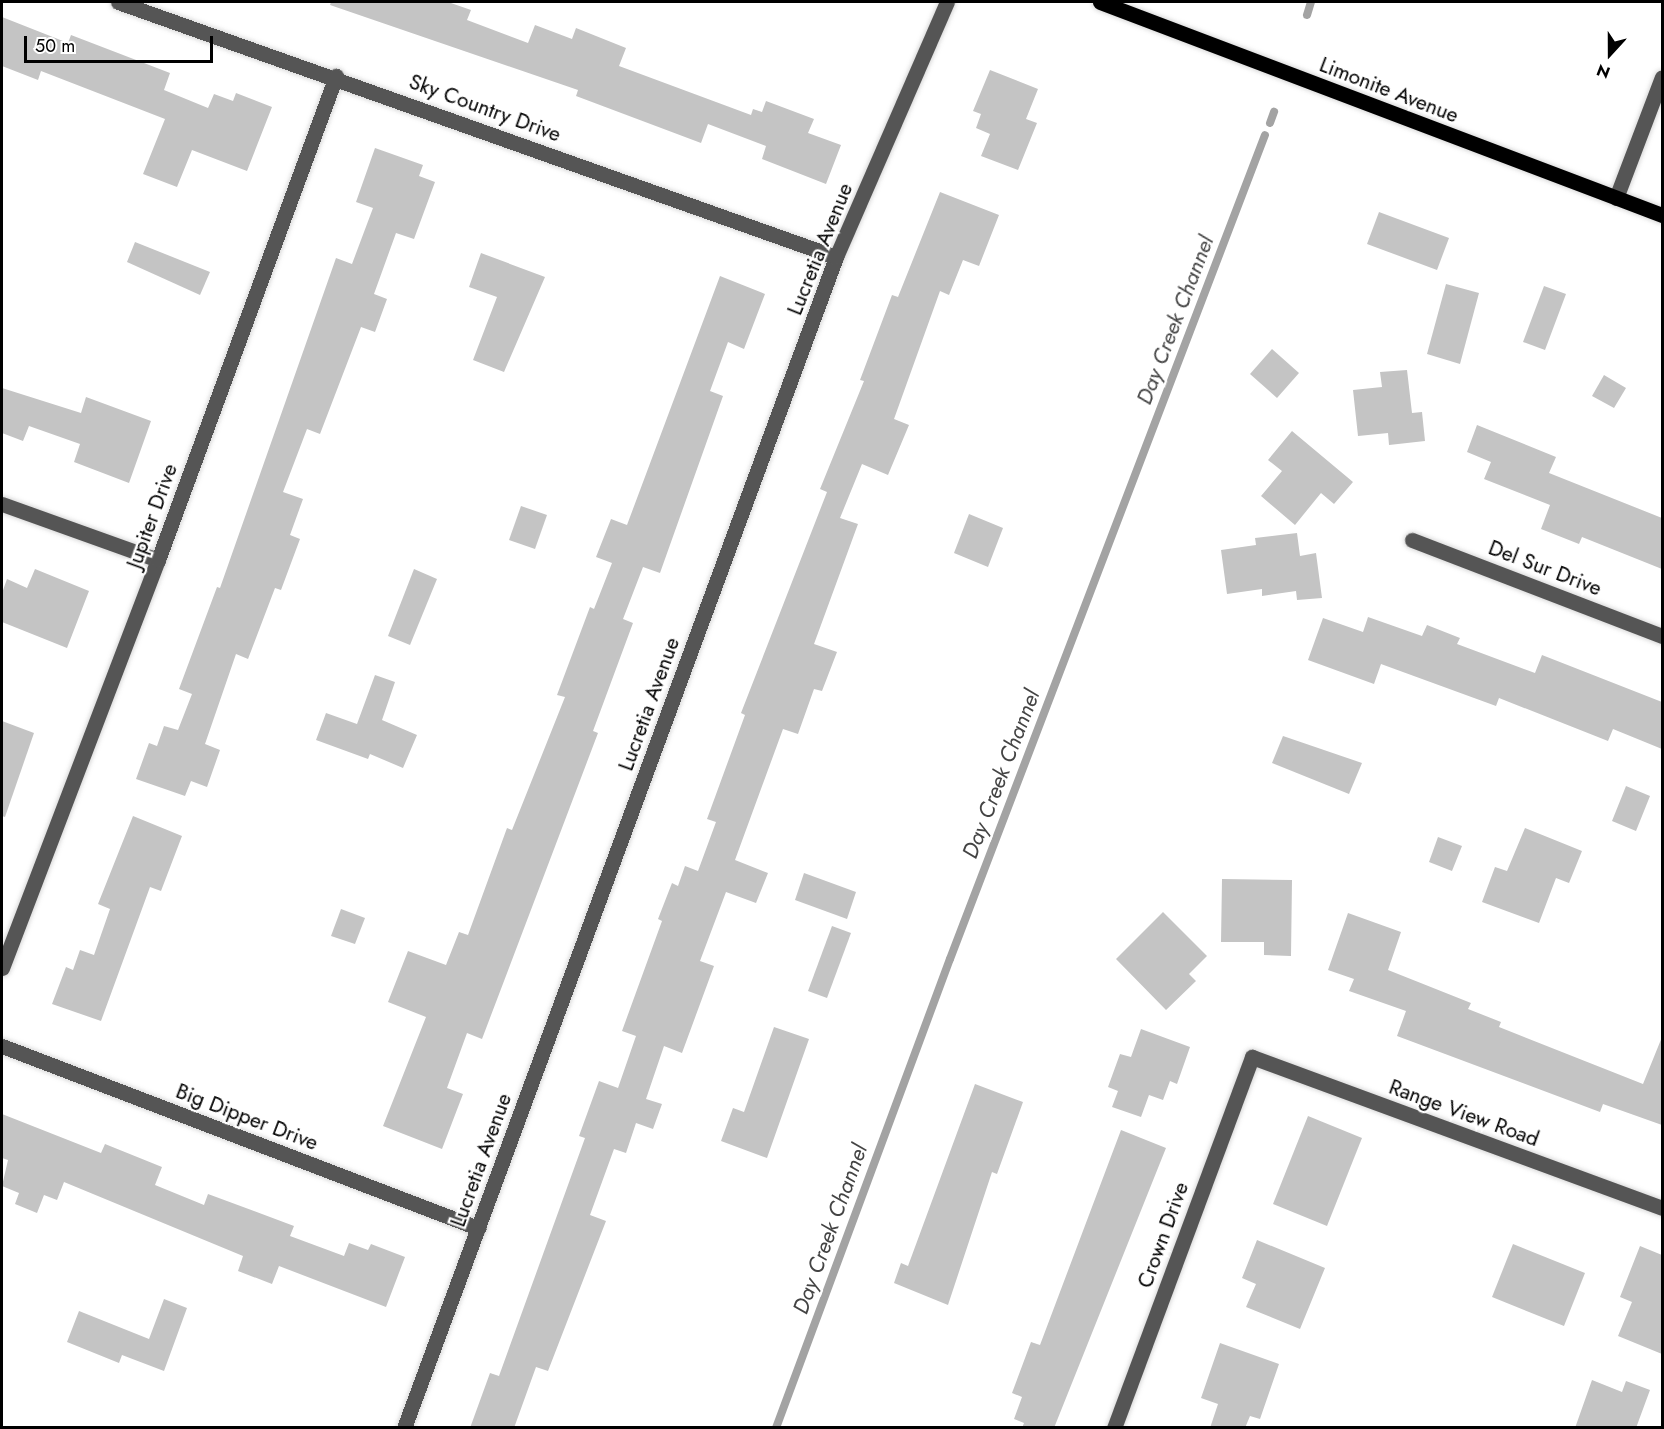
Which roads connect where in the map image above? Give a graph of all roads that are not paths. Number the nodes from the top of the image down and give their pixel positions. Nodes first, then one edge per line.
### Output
1 (118, 2) edge
2 (947, 2) edge
3 (1100, 2) edge
4 (336, 76) junction
5 (1662, 77) edge
6 (1616, 198) junction
7 (1662, 215) edge
8 (836, 257) junction
9 (2, 504) edge
10 (1412, 540) dead end
11 (158, 560) junction
12 (1662, 636) edge
13 (2, 968) edge
14 (2, 1046) edge
15 (1252, 1057) joint
16 (1662, 1208) edge
17 (478, 1228) junction
18 (404, 1428) edge
19 (1114, 1428) edge

1 - 4 street, Sky Country Drive
2 - 8 street, Lucretia Avenue
3 - 6 main road, Limonite Avenue
4 - 8 street, Sky Country Drive
4 - 11 street, Jupiter Drive
5 - 6 street
6 - 7 main road, Limonite Avenue
8 - 17 street, Lucretia Avenue
9 - 11 street
10 - 12 street, Del Sur Drive
11 - 13 street, Jupiter Drive
14 - 17 street, Big Dipper Drive
15 - 16 street, Range View Road
15 - 19 street, Crown Drive
17 - 18 street, Lucretia Avenue

